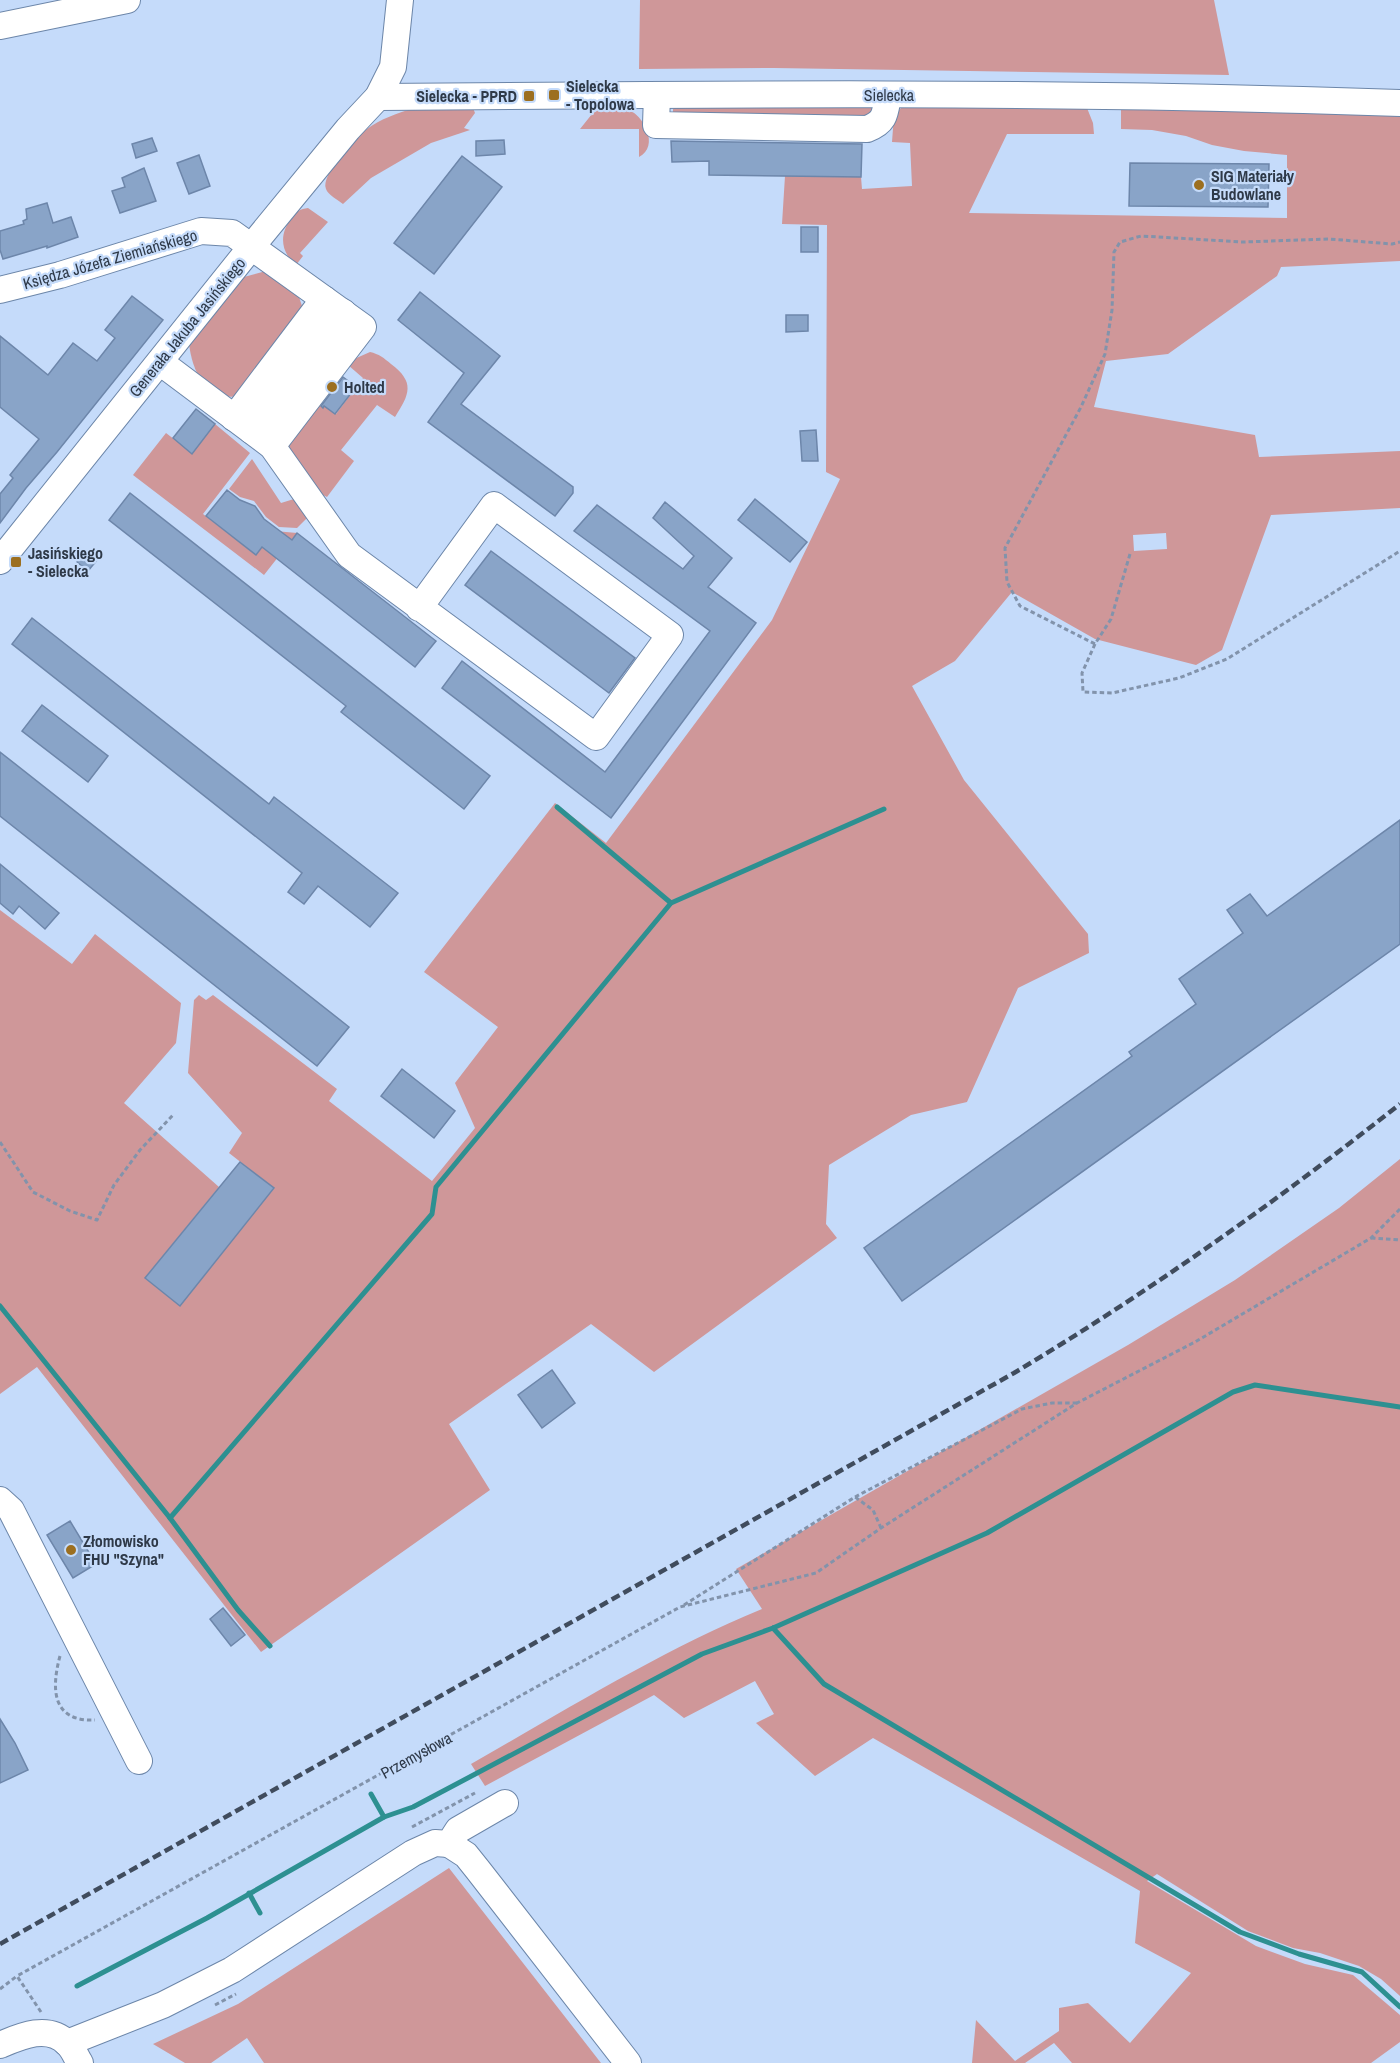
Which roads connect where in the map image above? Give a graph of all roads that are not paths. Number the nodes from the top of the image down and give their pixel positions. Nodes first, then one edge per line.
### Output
1 (127, 0) edge
2 (400, 0) edge
3 (0, 26) edge
4 (657, 95) junction
5 (888, 95) junction
6 (378, 97) junction
7 (1400, 103) edge
8 (252, 246) junction
9 (0, 290) edge
10 (333, 305) junction
11 (160, 362) junction
12 (243, 424) junction
13 (272, 446) junction
14 (0, 561) edge
15 (419, 608) junction
16 (0, 1500) edge
17 (139, 1761) dead end
18 (505, 1803) dead end
19 (449, 1844) junction
20 (0, 2045) edge
21 (66, 2046) edge
22 (628, 2063) edge

1 - 3 street
2 - 6 street, Generała Jakuba Jasińskiego
4 - 5 street, Sielecka
4 - 5 street
4 - 6 street, Sielecka
5 - 7 street, Sielecka
6 - 8 street, Generała Jakuba Jasińskiego
8 - 9 street, Księdza Józefa Ziemiańskiego
8 - 10 street, Księdza Józefa Ziemiańskiego
8 - 11 street, Generała Jakuba Jasińskiego
10 - 12 street
10 - 13 street, Księdza Józefa Ziemiańskiego
11 - 12 street
11 - 14 street, Generała Jakuba Jasińskiego
12 - 13 street
13 - 15 street
15 - 15 street
16 - 17 street
18 - 19 street
19 - 21 street
19 - 22 street
20 - 21 street

